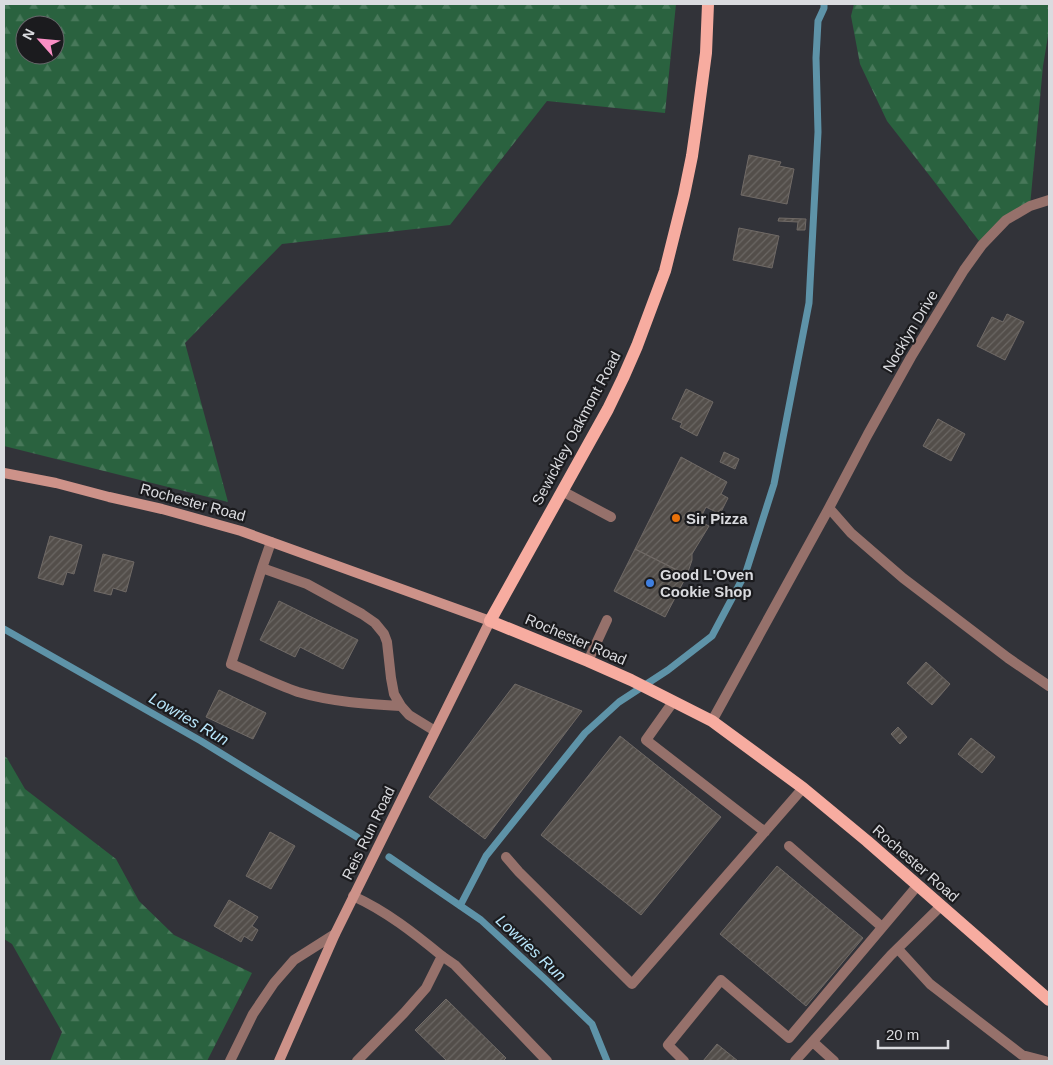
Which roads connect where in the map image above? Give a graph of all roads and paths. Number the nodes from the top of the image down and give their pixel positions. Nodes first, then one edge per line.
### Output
1 (708, 4) edge
2 (1049, 200) edge
3 (4, 473) edge
4 (562, 491) junction
5 (829, 508) junction
6 (611, 518) dead end
7 (272, 542) junction
8 (262, 568) junction
9 (607, 620) dead end
10 (490, 621) junction
11 (588, 661) junction
12 (1049, 686) edge
13 (674, 702) junction
14 (402, 706) junction
15 (712, 721) junction
16 (435, 731) junction
17 (803, 788) junction
18 (765, 832) junction
19 (789, 846) dead end
20 (506, 857) dead end
21 (918, 885) junction
22 (353, 896) junction
23 (941, 906) junction
24 (882, 927) junction
25 (335, 934) junction
26 (898, 949) junction
27 (442, 956) junction
28 (1049, 1000) edge
29 (813, 1042) junction
30 (1047, 1060) edge
31 (230, 1061) edge
32 (278, 1061) edge
33 (357, 1061) edge
34 (548, 1061) edge
35 (684, 1061) edge
36 (796, 1061) edge
37 (834, 1061) edge

1 - 4 main road, Sewickley Oakmont Road
2 - 5 street, Nocklyn Drive
3 - 7 street, Rochester Road
4 - 6 street
4 - 10 main road, Sewickley Oakmont Road
5 - 12 street
5 - 15 street, Nocklyn Drive
7 - 8 street
7 - 10 street, Rochester Road
8 - 14 street
8 - 14 street
9 - 11 street
10 - 11 main road, Rochester Road
10 - 16 street, Reis Run Road
11 - 13 main road, Rochester Road
13 - 15 main road, Rochester Road
13 - 18 street
14 - 16 street
15 - 17 main road, Rochester Road
16 - 22 street, Reis Run Road
17 - 18 street
17 - 21 main road, Rochester Road
18 - 20 street
19 - 24 street
21 - 23 main road, Rochester Road
21 - 24 street
22 - 25 street, Reis Run Road
22 - 27 street
23 - 26 street
23 - 28 main road, Rochester Road
24 - 35 street
25 - 31 street
25 - 32 street, Reis Run Road
26 - 29 street
26 - 30 street
27 - 33 street
27 - 34 street
29 - 36 street
29 - 37 street

